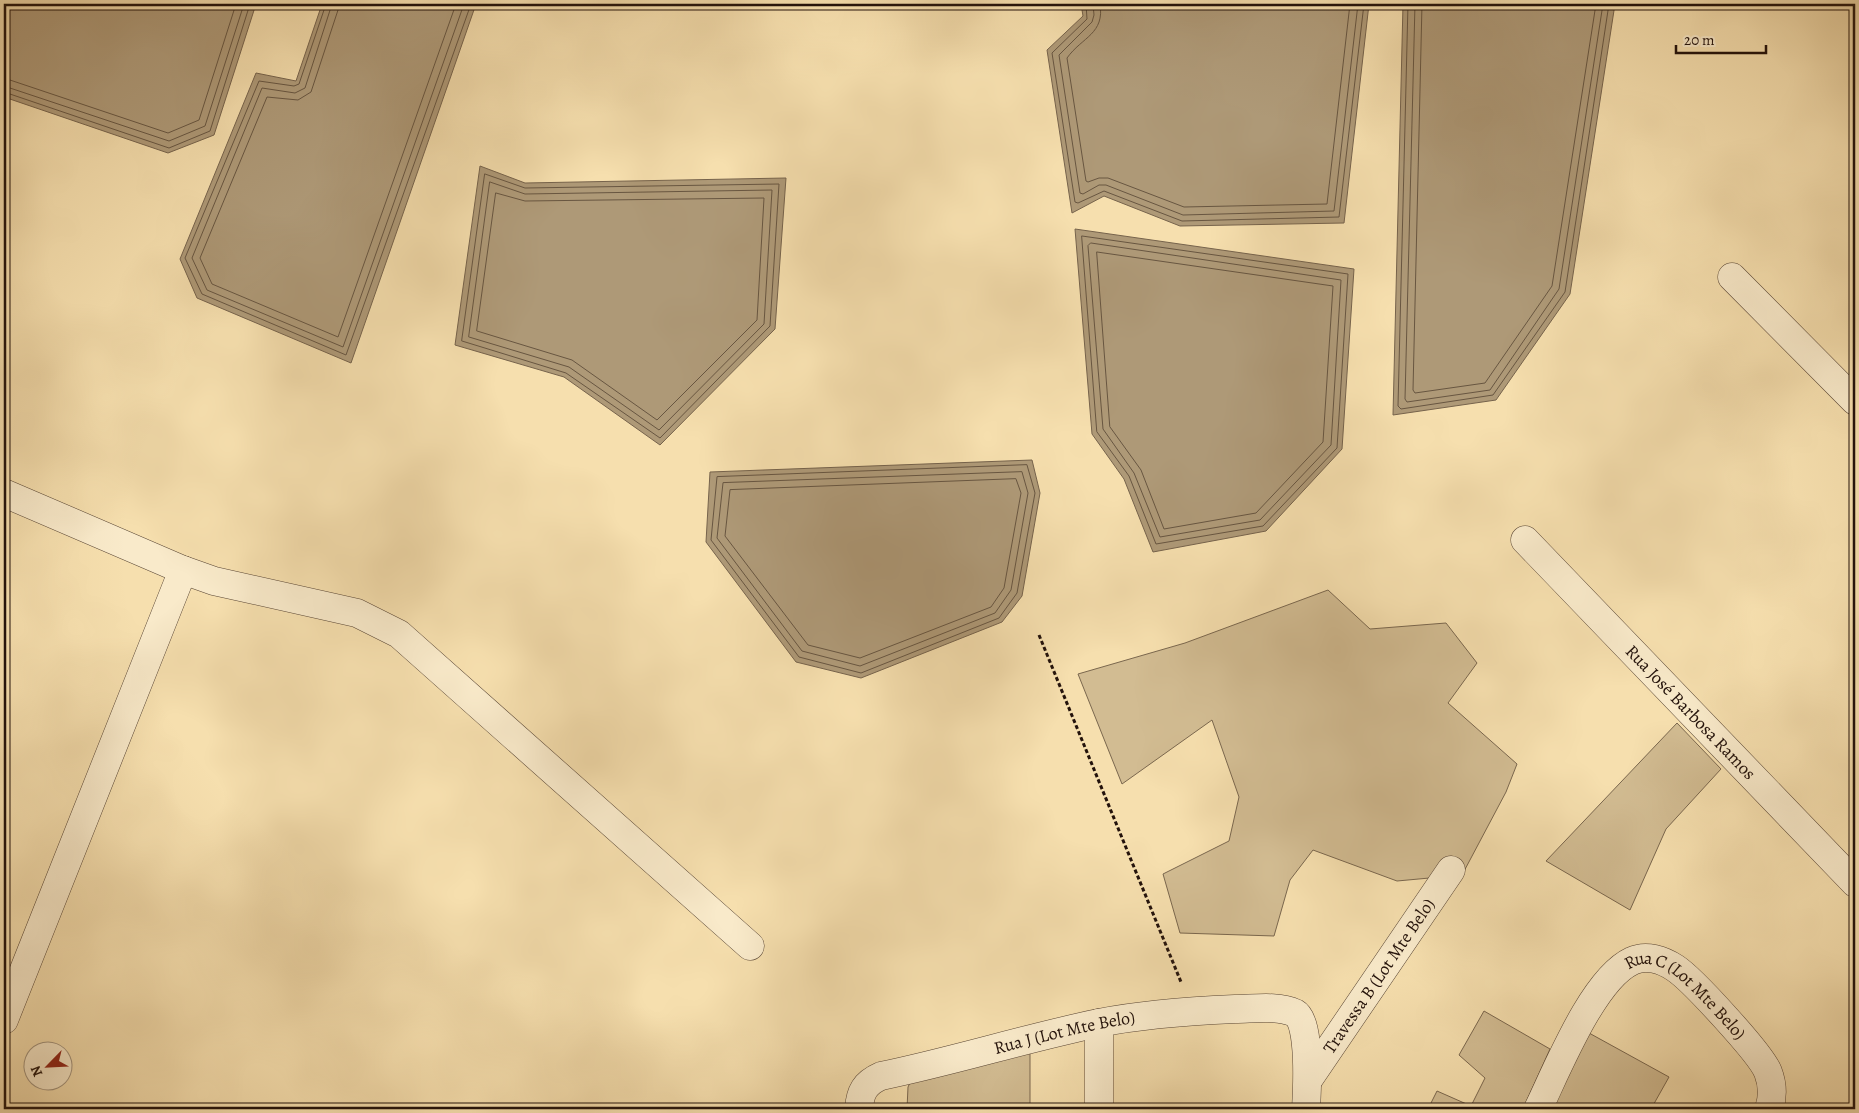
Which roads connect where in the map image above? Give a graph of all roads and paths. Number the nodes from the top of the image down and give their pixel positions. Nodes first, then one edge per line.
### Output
1 (1732, 277) dead end
2 (1855, 402) edge
3 (4, 493) edge
4 (1525, 540) dead end
5 (183, 570) junction
6 (1039, 635) dead end
7 (1451, 870) dead end
8 (1855, 883) edge
9 (750, 946) dead end
10 (1193, 1011) junction
11 (4, 1020) edge
12 (1099, 1023) junction
13 (1308, 1080) junction
14 (859, 1109) edge
15 (1098, 1109) edge
16 (1306, 1109) edge
17 (1538, 1109) edge
18 (1769, 1109) edge

1 - 2 street
3 - 5 street
4 - 8 street, Rua José Barbosa Ramos
5 - 9 street
5 - 11 street
6 - 10 path
7 - 13 street, Travessa B (Lot Mte Belo)
10 - 12 street, Rua J (Lot Mte Belo)
10 - 13 street, Rua J (Lot Mte Belo)
12 - 14 street, Rua J (Lot Mte Belo)
12 - 15 street
13 - 16 street
17 - 18 street, Rua C (Lot Mte Belo)

